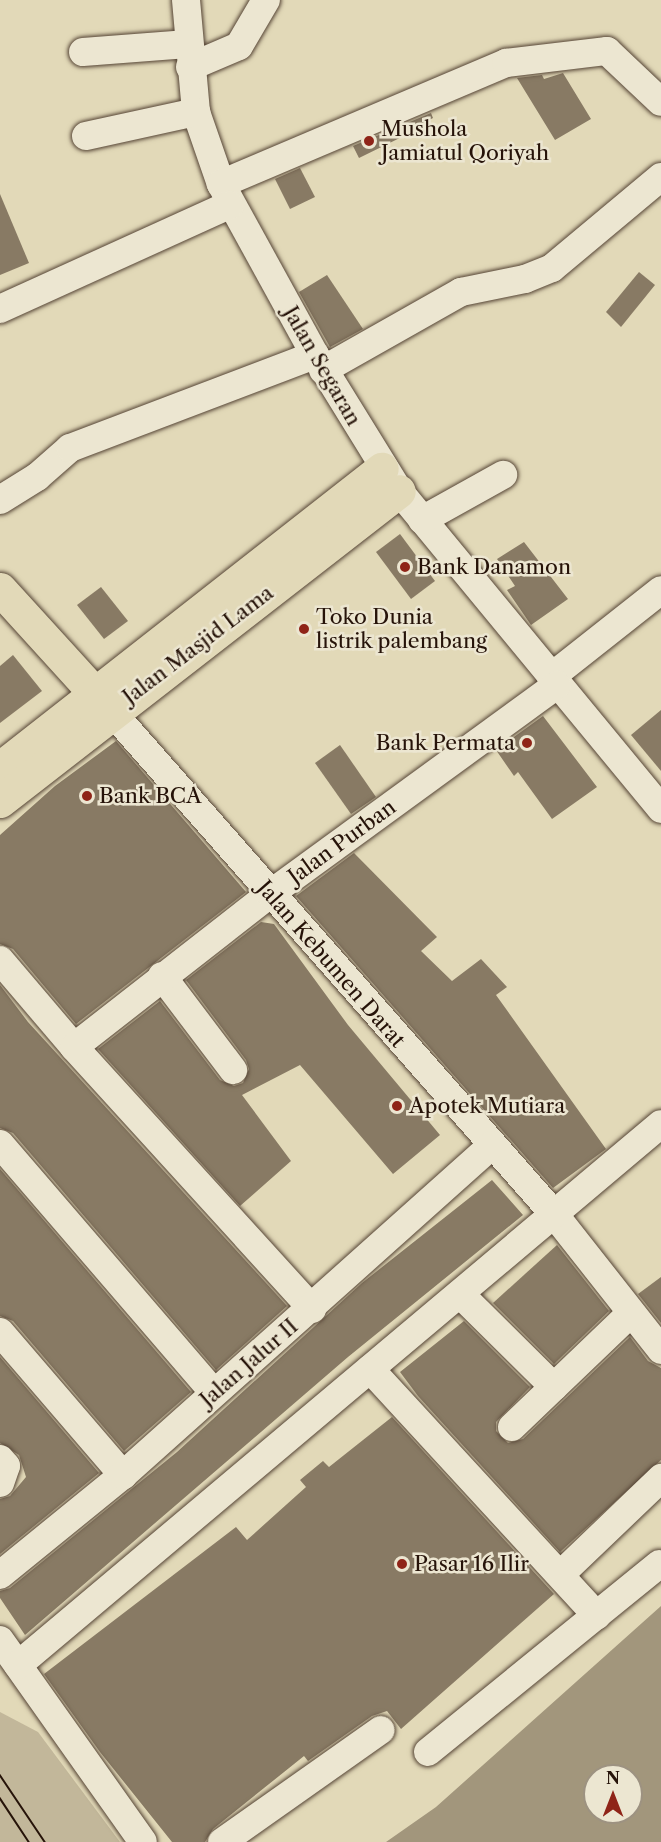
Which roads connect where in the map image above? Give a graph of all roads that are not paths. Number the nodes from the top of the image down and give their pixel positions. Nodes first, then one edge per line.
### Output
1 (186, 0) edge
2 (266, 0) edge
3 (83, 52) dead end
4 (189, 55) junction
5 (660, 99) edge
6 (196, 112) junction
7 (86, 136) dead end
8 (661, 177) edge
9 (225, 195) junction
10 (0, 309) edge
11 (319, 363) junction
12 (503, 475) dead end
13 (391, 480) junction
14 (0, 500) edge
15 (422, 520) junction
16 (0, 589) edge
17 (661, 590) edge
18 (554, 681) junction
19 (104, 703) junction
20 (0, 768) edge
21 (0, 801) edge
22 (661, 809) edge
23 (270, 894) junction
24 (0, 960) edge
25 (162, 976) junction
26 (74, 1047) junction
27 (233, 1070) dead end
28 (661, 1124) edge
29 (0, 1144) edge
30 (492, 1145) junction
31 (554, 1214) junction
32 (460, 1294) junction
33 (312, 1309) junction
34 (631, 1313) junction
35 (0, 1332) edge
36 (660, 1347) edge
37 (370, 1369) junction
38 (554, 1387) junction
39 (214, 1393) junction
40 (512, 1427) dead end
41 (0, 1458) edge
42 (123, 1475) junction
43 (661, 1478) edge
44 (0, 1483) edge
45 (659, 1564) dead end
46 (561, 1574) junction
47 (0, 1575) edge
48 (597, 1616) junction
49 (6, 1651) edge
50 (381, 1730) dead end
51 (428, 1752) dead end
52 (143, 1842) edge
53 (222, 1842) edge

1 - 4 street, Jalan Segaran
2 - 4 street
3 - 4 street
4 - 6 street, Jalan Segaran
5 - 9 street
6 - 7 street
6 - 9 street, Jalan Segaran
8 - 11 street
9 - 10 street
9 - 11 street, Jalan Segaran
11 - 13 street, Jalan Segaran
11 - 14 street
12 - 15 street
13 - 15 street, Jalan Segaran
13 - 19 main road, Jalan Masjid Lama
15 - 18 street, Jalan Segaran
16 - 19 main road
17 - 18 street, Jalan Purban
18 - 22 street, Jalan Segaran
18 - 23 street, Jalan Purban
19 - 20 main road
19 - 21 main road, Jalan Masjid Lama
19 - 23 street, Jalan Kebumen Darat
23 - 25 street, Jalan Purban
23 - 30 street, Jalan Kebumen Darat
24 - 26 street
25 - 26 street, Jalan Purban
25 - 27 street
26 - 33 street
28 - 31 street
29 - 39 street
30 - 31 street, Jalan Kebumen Darat
30 - 33 street, Jalan Jalur II
31 - 32 street
31 - 34 street, Jalan Kebumen Darat
32 - 37 street
32 - 38 street
33 - 39 street, Jalan Jalur II
34 - 36 street, Jalan Kebumen Darat
34 - 38 street
35 - 42 street
37 - 46 street
37 - 49 street
38 - 40 street
39 - 42 street, Jalan Jalur II
41 - 44 street
42 - 47 street, Jalan Jalur II
43 - 46 street
45 - 48 street
46 - 48 street
48 - 51 street
49 - 52 street
50 - 53 street

